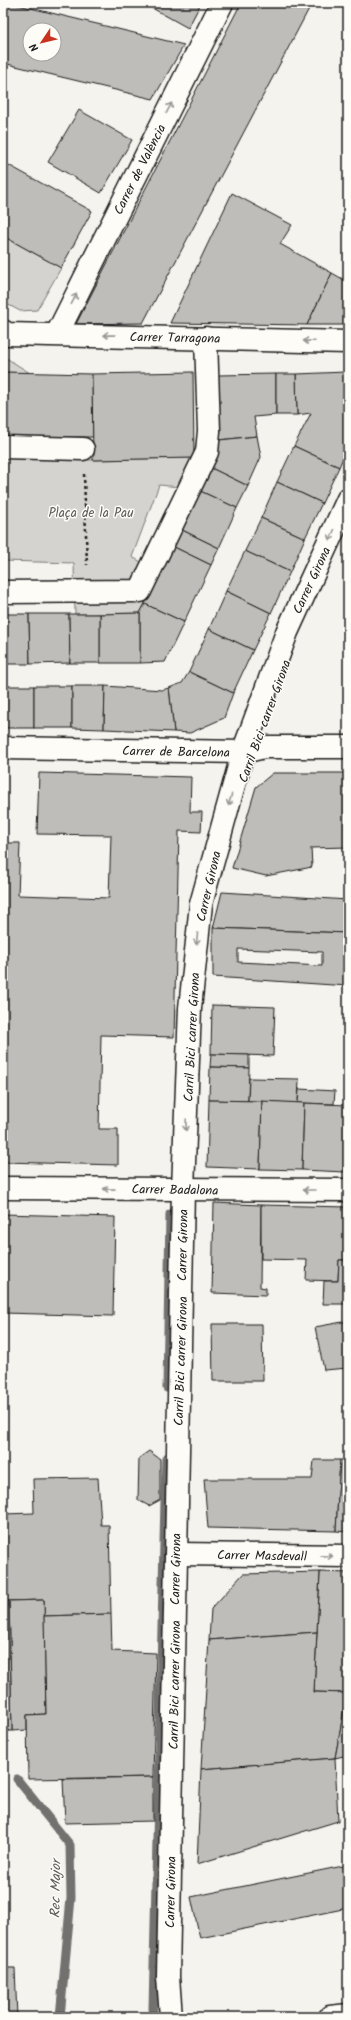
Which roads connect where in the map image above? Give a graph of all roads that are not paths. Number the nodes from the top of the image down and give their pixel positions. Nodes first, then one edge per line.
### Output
1 (222, 3) edge
2 (3, 331) edge
3 (57, 334) junction
4 (206, 338) junction
5 (348, 342) edge
6 (3, 448) edge
7 (83, 449) road end
8 (348, 500) edge
9 (3, 592) edge
10 (348, 747) edge
11 (3, 748) edge
12 (243, 752) junction
13 (3, 1188) edge
14 (183, 1189) junction
15 (348, 1190) edge
16 (176, 1554) junction
17 (348, 1556) edge
18 (348, 2015) edge
19 (171, 2017) edge
20 (330, 2017) edge

3 -> 1 street, Carrer de València
2 - 3 street, Carrer Tarragona
4 -> 3 street, Carrer Tarragona
5 -> 4 street, Carrer Tarragona
4 - 9 street
6 - 7 street
8 -> 12 street, Carrer Girona
10 - 12 street, Carrer de Barcelona
11 - 12 street, Carrer de Barcelona
12 -> 14 street, Carrer Girona
14 -> 13 street, Carrer Badalona
15 -> 14 street, Carrer Badalona
14 - 16 street, Carrer Girona
16 -> 17 street, Carrer Masdevall
16 - 19 street, Carrer Girona
18 - 20 street

